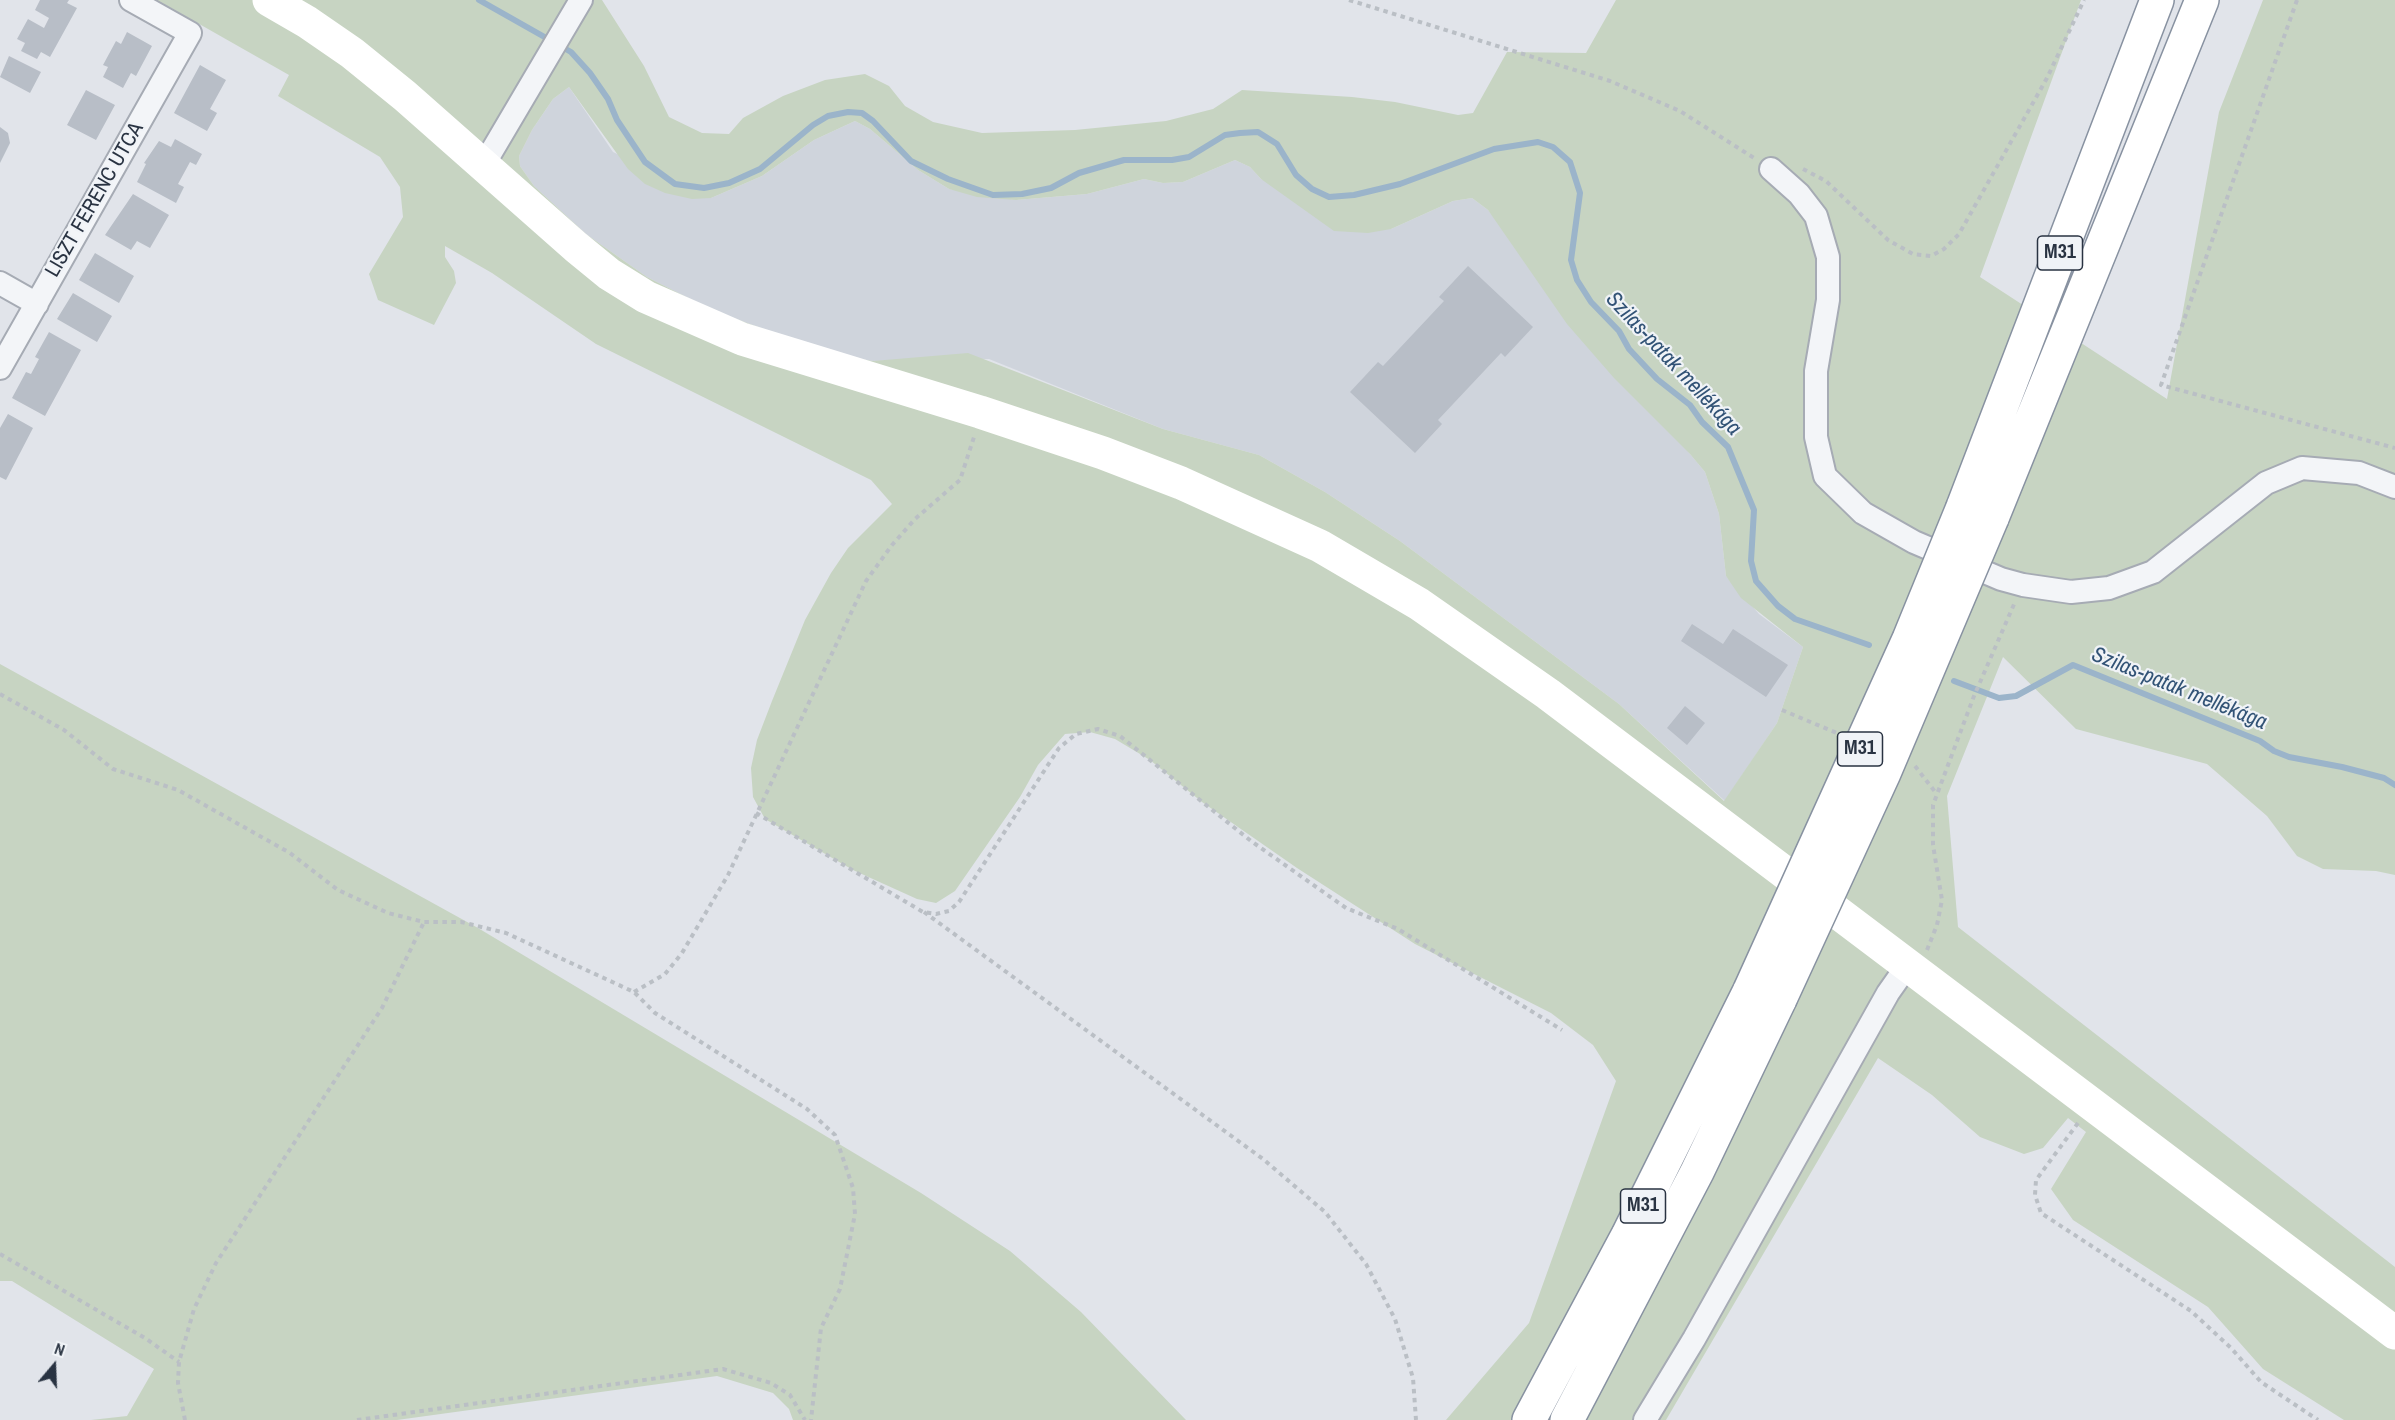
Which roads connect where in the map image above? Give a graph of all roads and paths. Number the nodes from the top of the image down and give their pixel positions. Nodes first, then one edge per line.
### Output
1 (131, 0) edge
2 (269, 0) edge
3 (1349, 0) edge
4 (2084, 0) edge
5 (2157, 0) edge
6 (2202, 0) edge
7 (2297, 0) edge
8 (578, 5) edge
9 (483, 166) junction
10 (1771, 169) junction
11 (0, 283) edge
12 (37, 304) junction
13 (0, 368) edge
14 (980, 412) junction
15 (2395, 448) edge
16 (2395, 487) edge
17 (1978, 512) junction
18 (2023, 585) junction
19 (0, 694) edge
20 (756, 813) junction
21 (923, 912) junction
22 (424, 922) junction
23 (1911, 969) junction
24 (634, 992) junction
25 (1765, 994) junction
26 (1562, 1030) dead end
27 (2091, 1105) junction
28 (0, 1254) edge
29 (2395, 1333) edge
30 (179, 1362) junction
31 (185, 1420) edge
32 (357, 1420) edge
33 (805, 1420) edge
34 (811, 1420) edge
35 (1416, 1420) edge
36 (1529, 1420) edge
37 (1567, 1420) edge
38 (1645, 1420) edge
39 (2318, 1420) edge

1 - 12 street, LISZT FERENC UTCA
2 - 9 main road
3 - 10 path
4 - 10 path
5 - 17 main road, M31
6 - 17 main road, M31
7 - 15 path
8 - 9 street
9 - 14 main road
10 - 18 street
11 - 12 street
12 - 13 street, LISZT FERENC UTCA
14 - 20 path
14 - 23 main road
16 - 18 street
17 - 25 main road, M31, bridge
18 - 23 path
19 - 22 path
20 - 21 path
20 - 24 path
21 - 26 path
21 - 35 path
22 - 24 path
22 - 30 path
23 - 27 main road
23 - 38 street
24 - 34 path
25 - 36 main road, M31
25 - 37 main road, M31
27 - 29 main road
27 - 39 path
28 - 30 path
30 - 31 path
32 - 33 path

